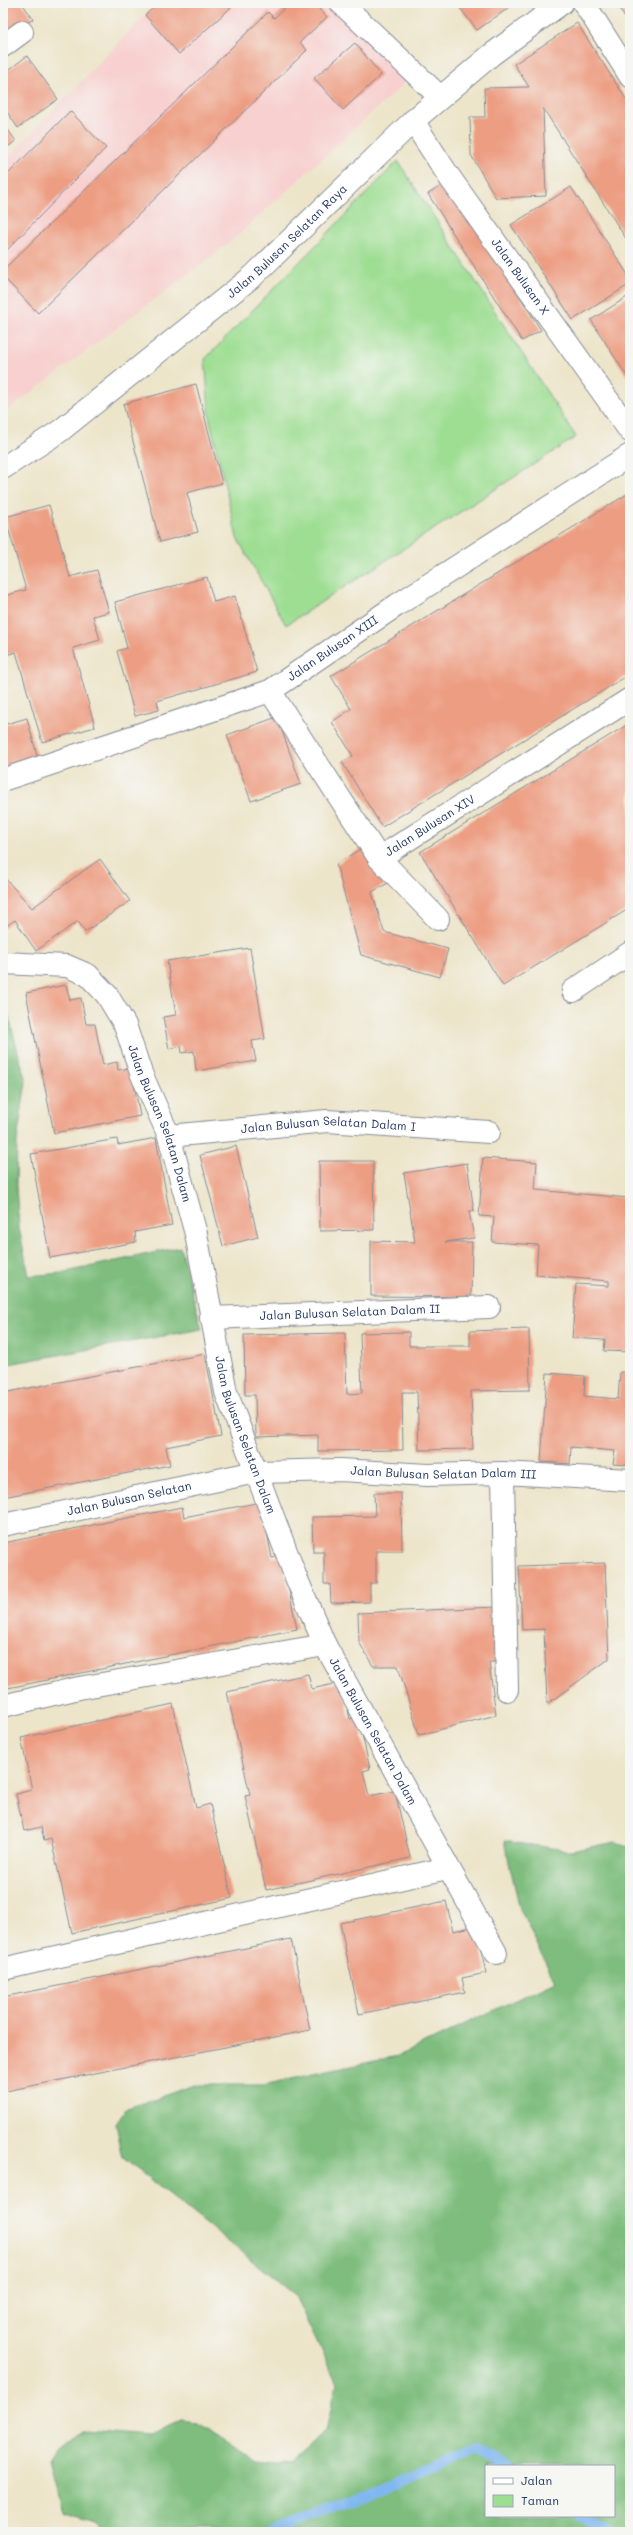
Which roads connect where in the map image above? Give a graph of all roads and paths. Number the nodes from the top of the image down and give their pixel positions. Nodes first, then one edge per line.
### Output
1 (341, 3) edge
2 (562, 3) edge
3 (584, 3) edge
4 (22, 32) dead end
5 (3, 46) edge
6 (630, 76) edge
7 (440, 97) junction
8 (413, 120) junction
9 (630, 431) edge
10 (630, 455) edge
11 (3, 468) edge
12 (270, 691) junction
13 (630, 699) edge
14 (6, 779) dead end
15 (379, 858) junction
16 (438, 919) dead end
17 (630, 953) edge
18 (3, 963) edge
19 (573, 991) dead end
20 (488, 1132) dead end
21 (169, 1136) junction
22 (489, 1307) dead end
23 (211, 1318) junction
24 (256, 1472) junction
25 (503, 1473) junction
26 (630, 1480) edge
27 (3, 1525) edge
28 (325, 1645) junction
29 (507, 1690) dead end
30 (3, 1706) edge
31 (447, 1868) junction
32 (496, 1953) dead end
33 (3, 1969) edge

1 - 7 street
2 - 7 street, Jalan Bulusan Selatan Raya
3 - 6 street
4 - 5 street
7 - 8 street, Jalan Bulusan Selatan Raya
8 - 9 street, Jalan Bulusan X
8 - 11 street, Jalan Bulusan Selatan Raya
10 - 12 street, Jalan Bulusan XIII
12 - 14 street, Jalan Bulusan XIII
12 - 15 street, Jalan Bulusan XIV
13 - 15 street, Jalan Bulusan XIV
15 - 16 street
17 - 19 street
18 - 21 street, Jalan Bulusan Selatan Dalam
20 - 21 street, Jalan Bulusan Selatan Dalam I
21 - 23 street, Jalan Bulusan Selatan Dalam
22 - 23 street, Jalan Bulusan Selatan Dalam II
23 - 24 street, Jalan Bulusan Selatan Dalam
24 - 25 street, Jalan Bulusan Selatan Dalam III
24 - 27 street, Jalan Bulusan Selatan
24 - 28 street, Jalan Bulusan Selatan Dalam
25 - 26 street, Jalan Bulusan Selatan Dalam III
25 - 29 street
28 - 30 street
28 - 31 street, Jalan Bulusan Selatan Dalam
31 - 32 street, Jalan Bulusan Selatan Dalam
31 - 33 street

